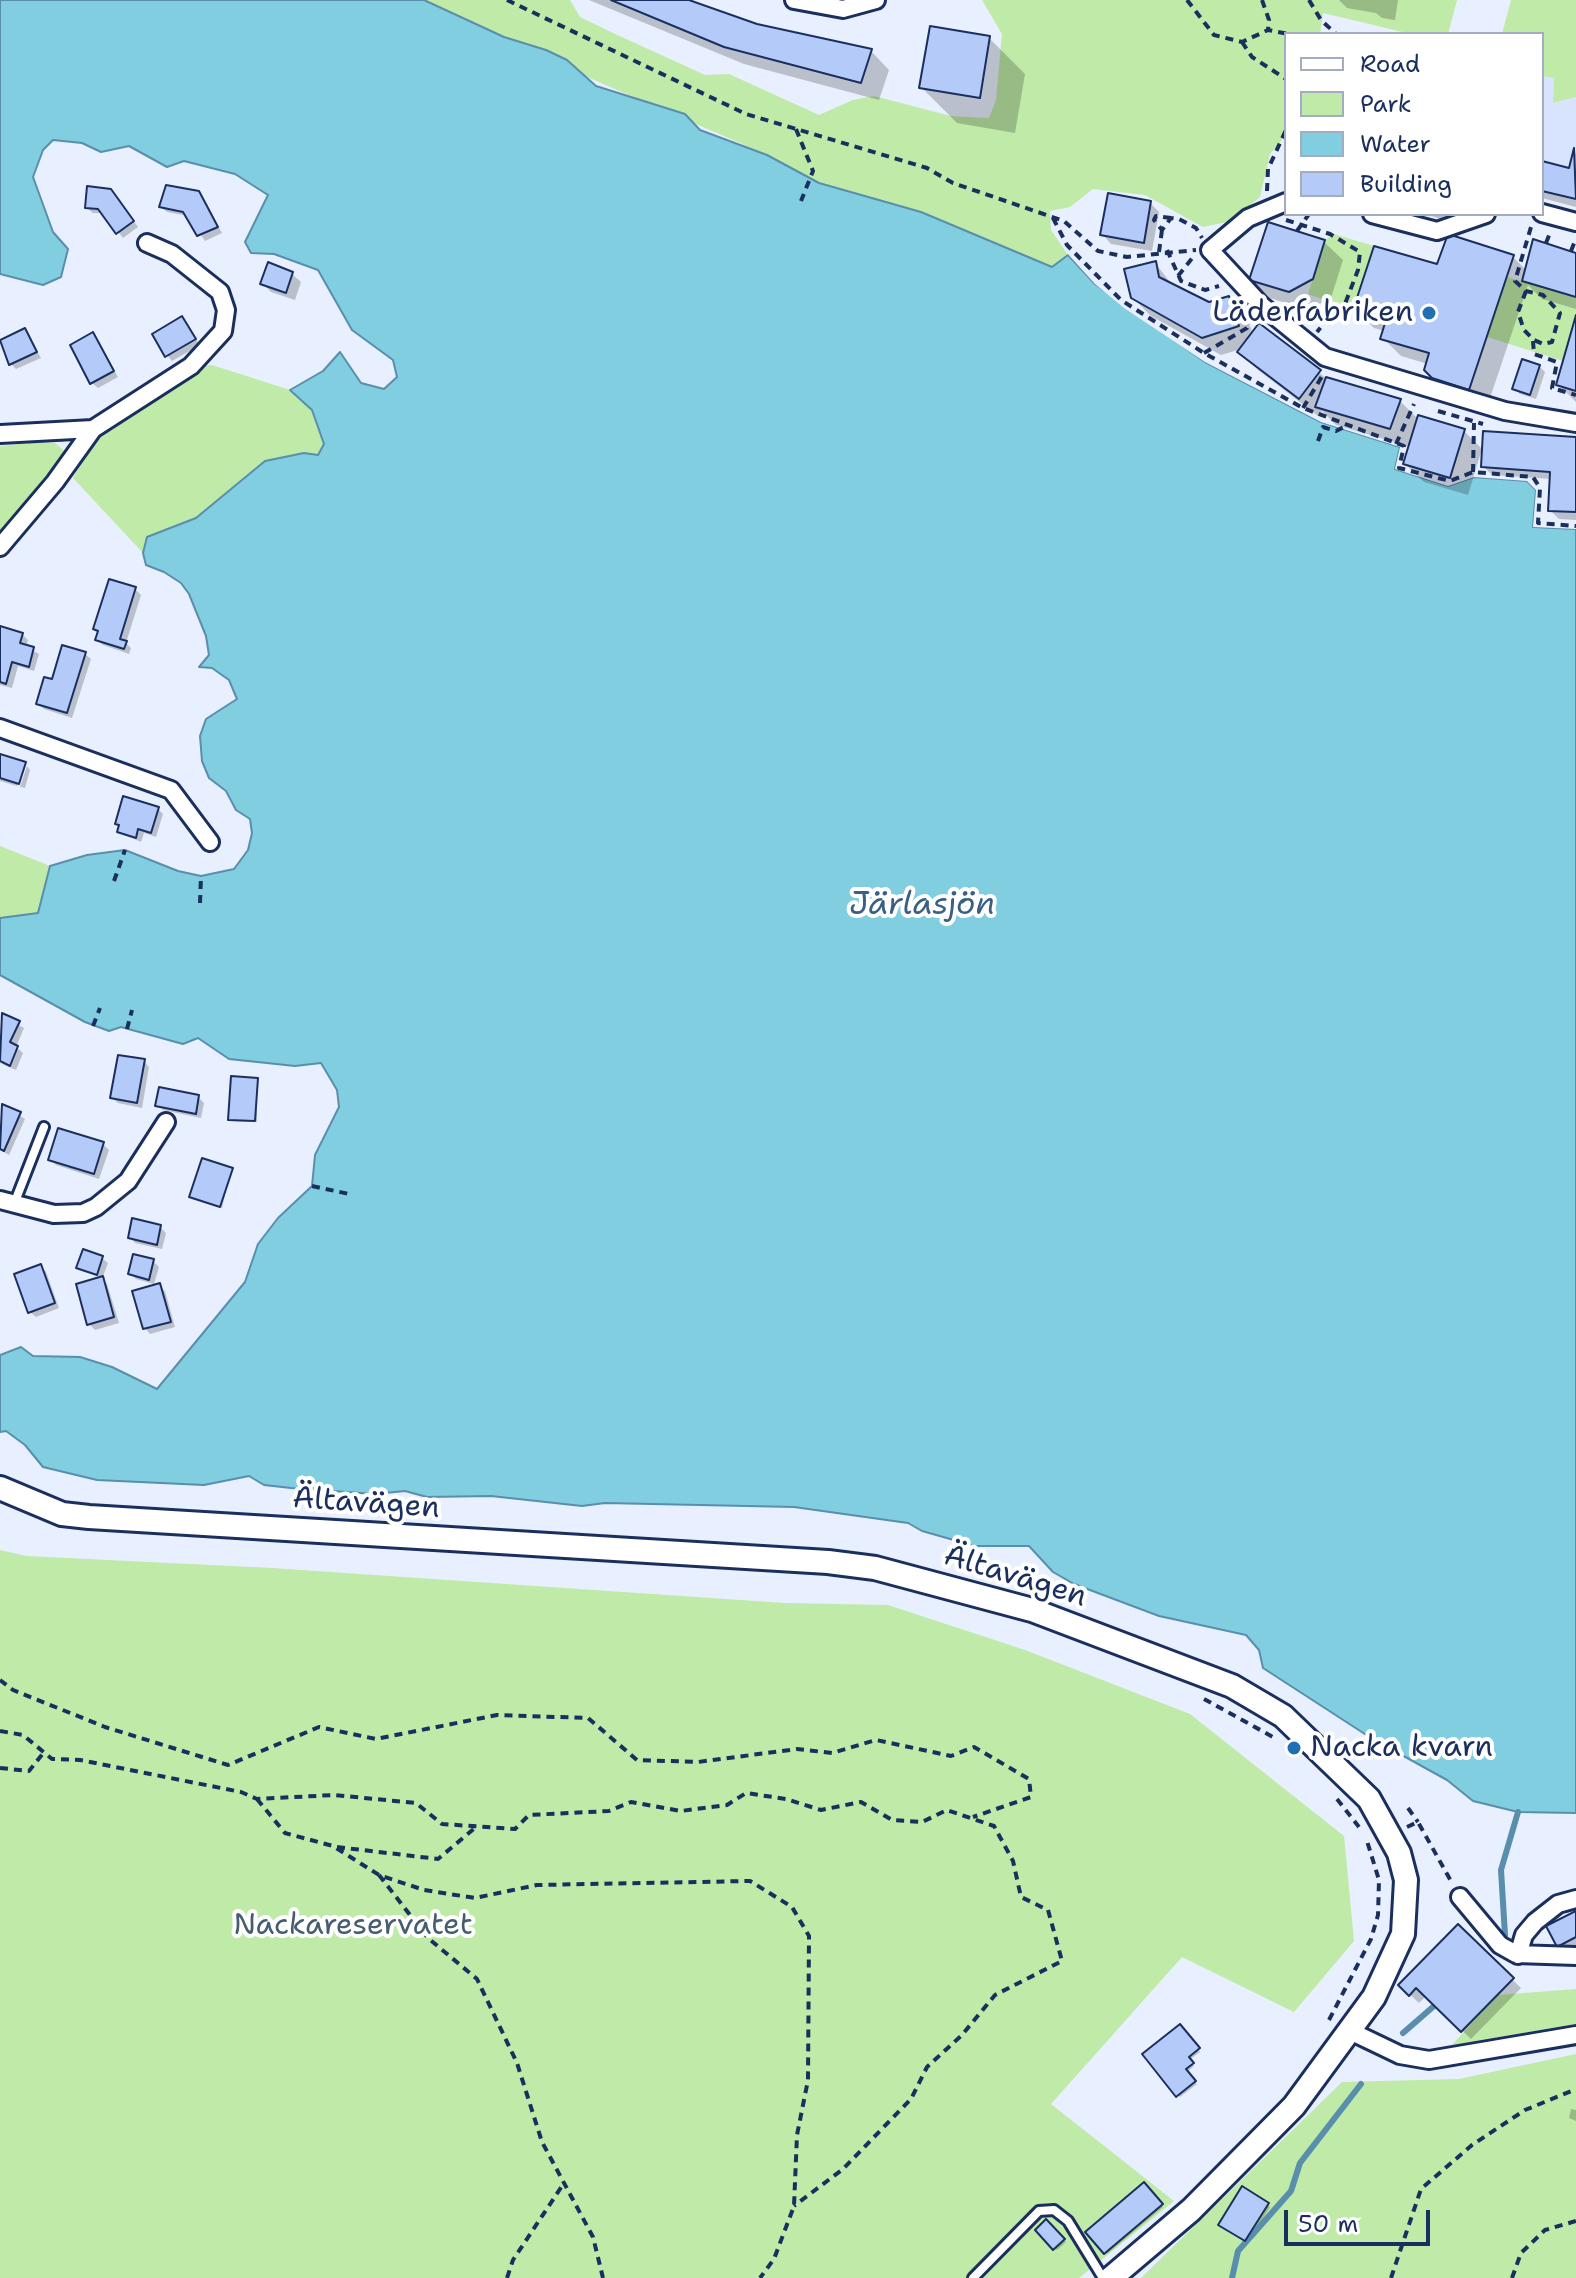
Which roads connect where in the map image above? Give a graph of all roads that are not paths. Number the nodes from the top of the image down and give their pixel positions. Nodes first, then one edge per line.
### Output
1 (794, 0) edge
2 (876, 0) edge
3 (1279, 204) edge
4 (1544, 214) edge
5 (1380, 216) edge
6 (1480, 216) edge
7 (1576, 222) edge
8 (147, 243) dead end
9 (1576, 423) edge
10 (93, 429) junction
11 (0, 434) edge
12 (0, 547) edge
13 (0, 728) edge
14 (210, 842) dead end
15 (166, 1122) dead end
16 (44, 1127) dead end
17 (7, 1202) edge
18 (0, 1488) edge
19 (1460, 1897) dead end
20 (1576, 1899) edge
21 (1518, 1955) junction
22 (1576, 1956) edge
23 (1350, 2031) junction
24 (1576, 2035) edge
25 (973, 2278) edge
26 (1103, 2278) edge
27 (1111, 2278) edge

1 - 2 street
3 - 9 street
4 - 7 street
5 - 6 street
8 - 10 street
10 - 11 street
10 - 12 street
13 - 14 street
15 - 17 street
16 - 17 lane
18 - 23 main road, Ältavägen
19 - 21 street
20 - 21 street
21 - 22 street
23 - 24 street
23 - 27 main road, Ältavägen
25 - 26 lane

